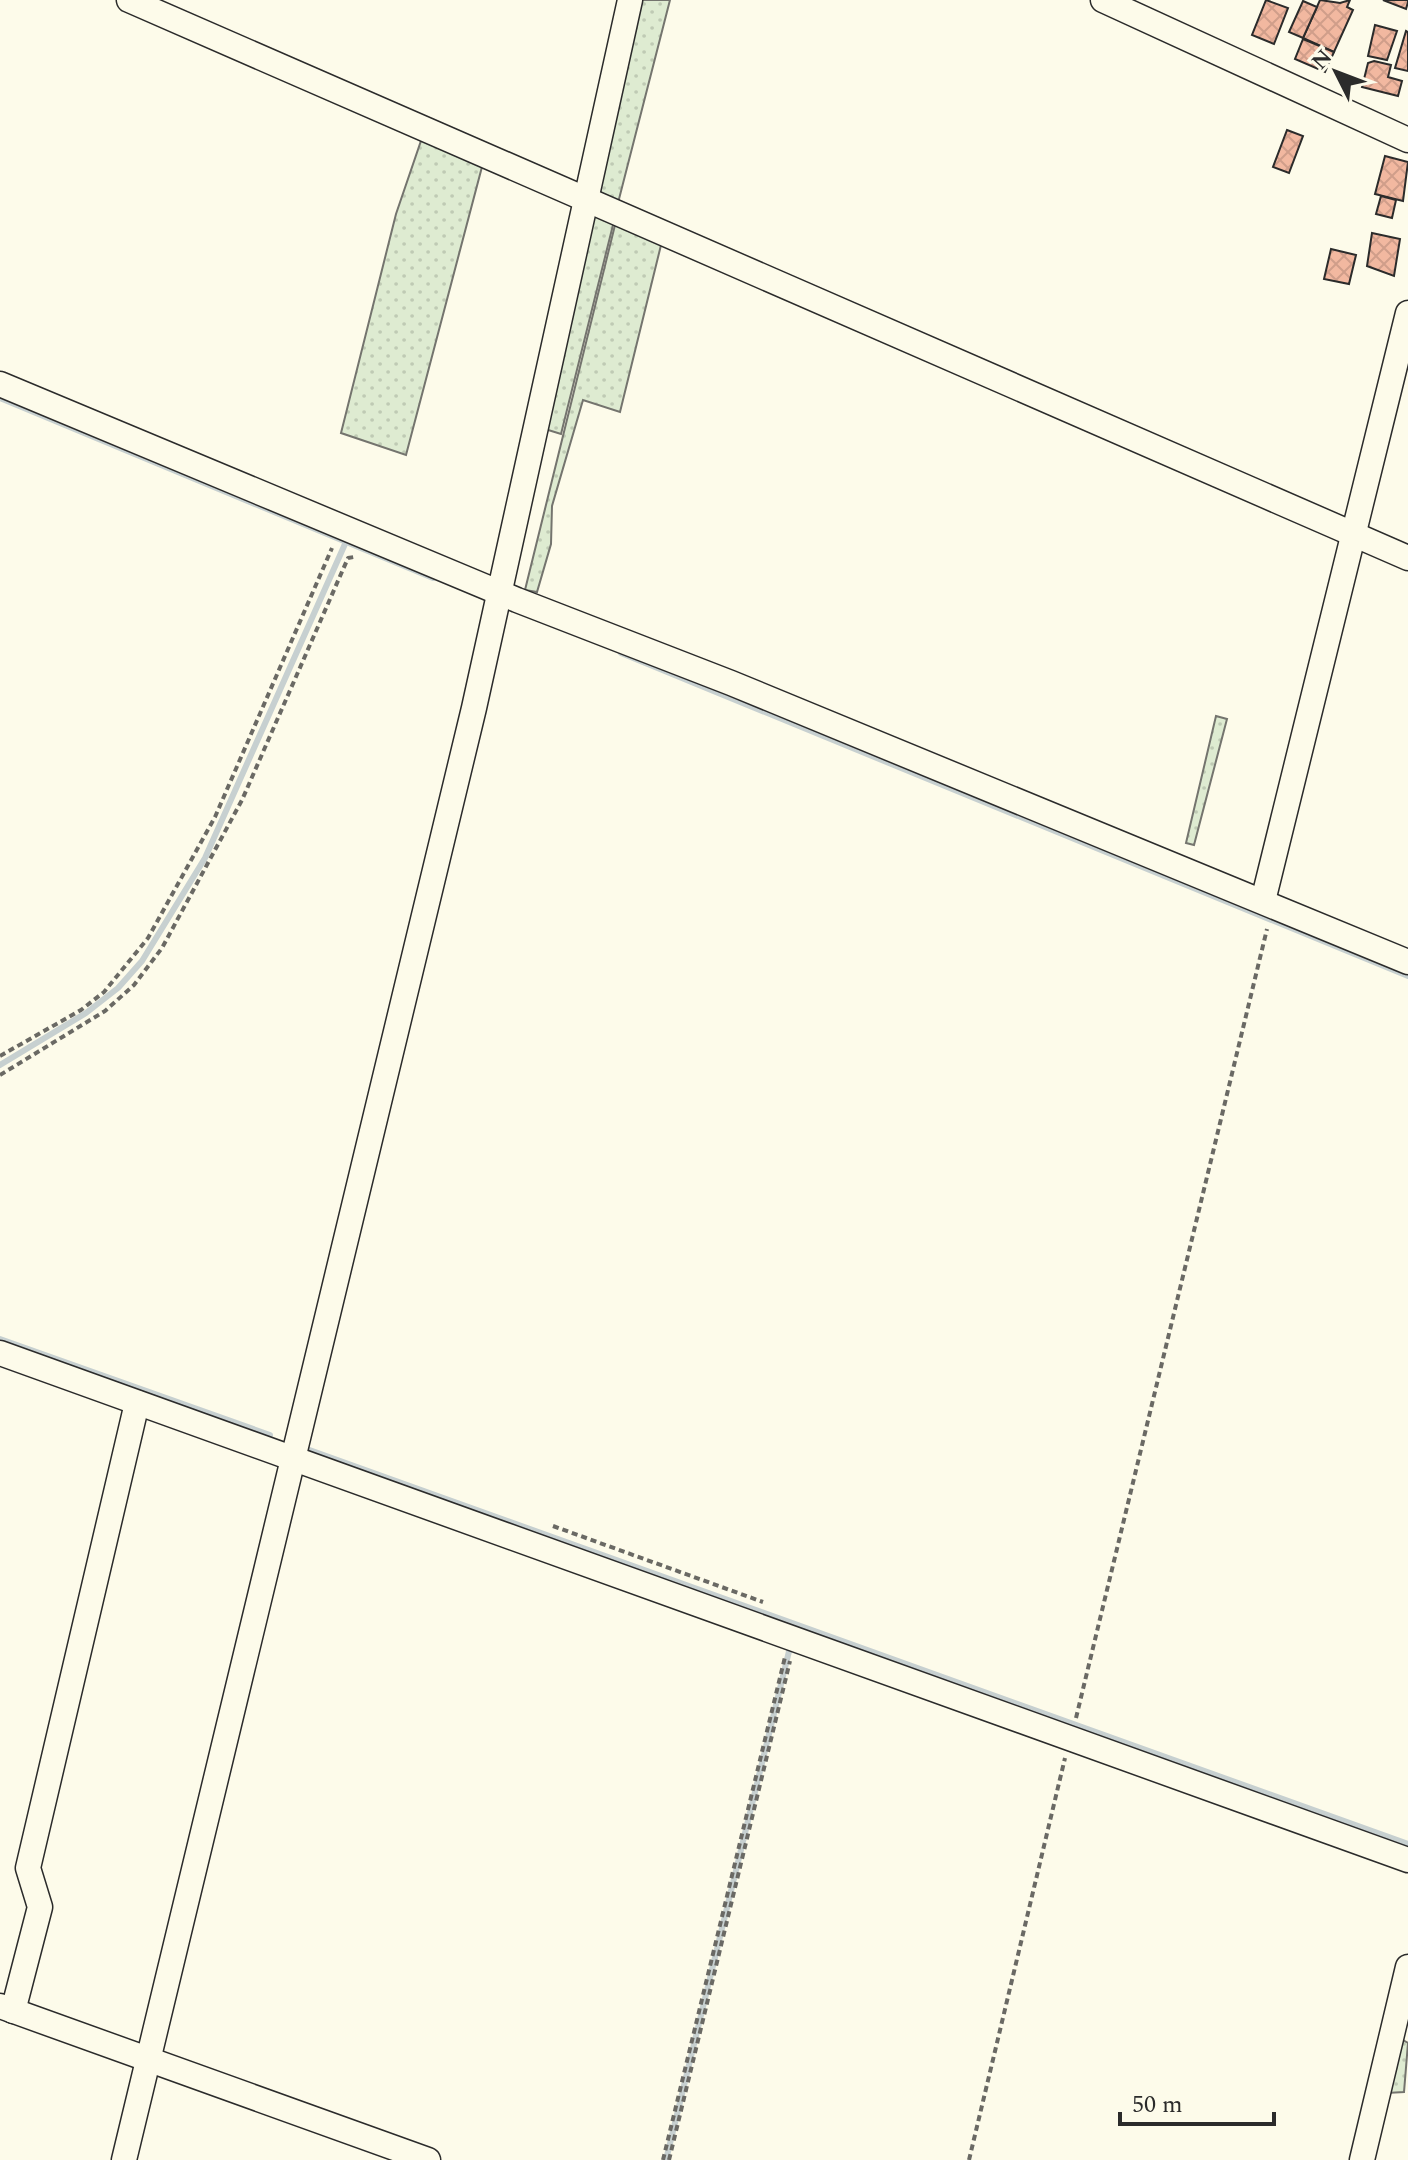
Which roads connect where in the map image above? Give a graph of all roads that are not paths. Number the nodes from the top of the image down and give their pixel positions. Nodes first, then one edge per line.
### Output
1 (129, 0) edge
2 (630, 0) edge
3 (1103, 0) edge
4 (1408, 140) edge
5 (586, 199) junction
6 (1408, 313) edge
7 (0, 384) edge
8 (1354, 535) junction
9 (1408, 558) edge
10 (497, 598) junction
11 (1263, 901) junction
12 (1408, 962) edge
13 (0, 1353) edge
14 (137, 1403) junction
15 (291, 1458) junction
16 (1408, 1860) edge
17 (1408, 1967) edge
18 (7, 2009) edge
19 (148, 2061) junction
20 (124, 2160) edge
21 (428, 2160) edge
22 (1362, 2160) edge

1 - 5 street
2 - 5 street
3 - 4 street
5 - 8 street
5 - 10 street
6 - 8 street
7 - 10 street
8 - 9 street
8 - 11 street
10 - 11 street
10 - 15 street
11 - 12 street
13 - 14 street
14 - 15 street
14 - 18 street
15 - 16 street
15 - 19 street
17 - 22 street
18 - 19 street
19 - 20 street
19 - 21 street

